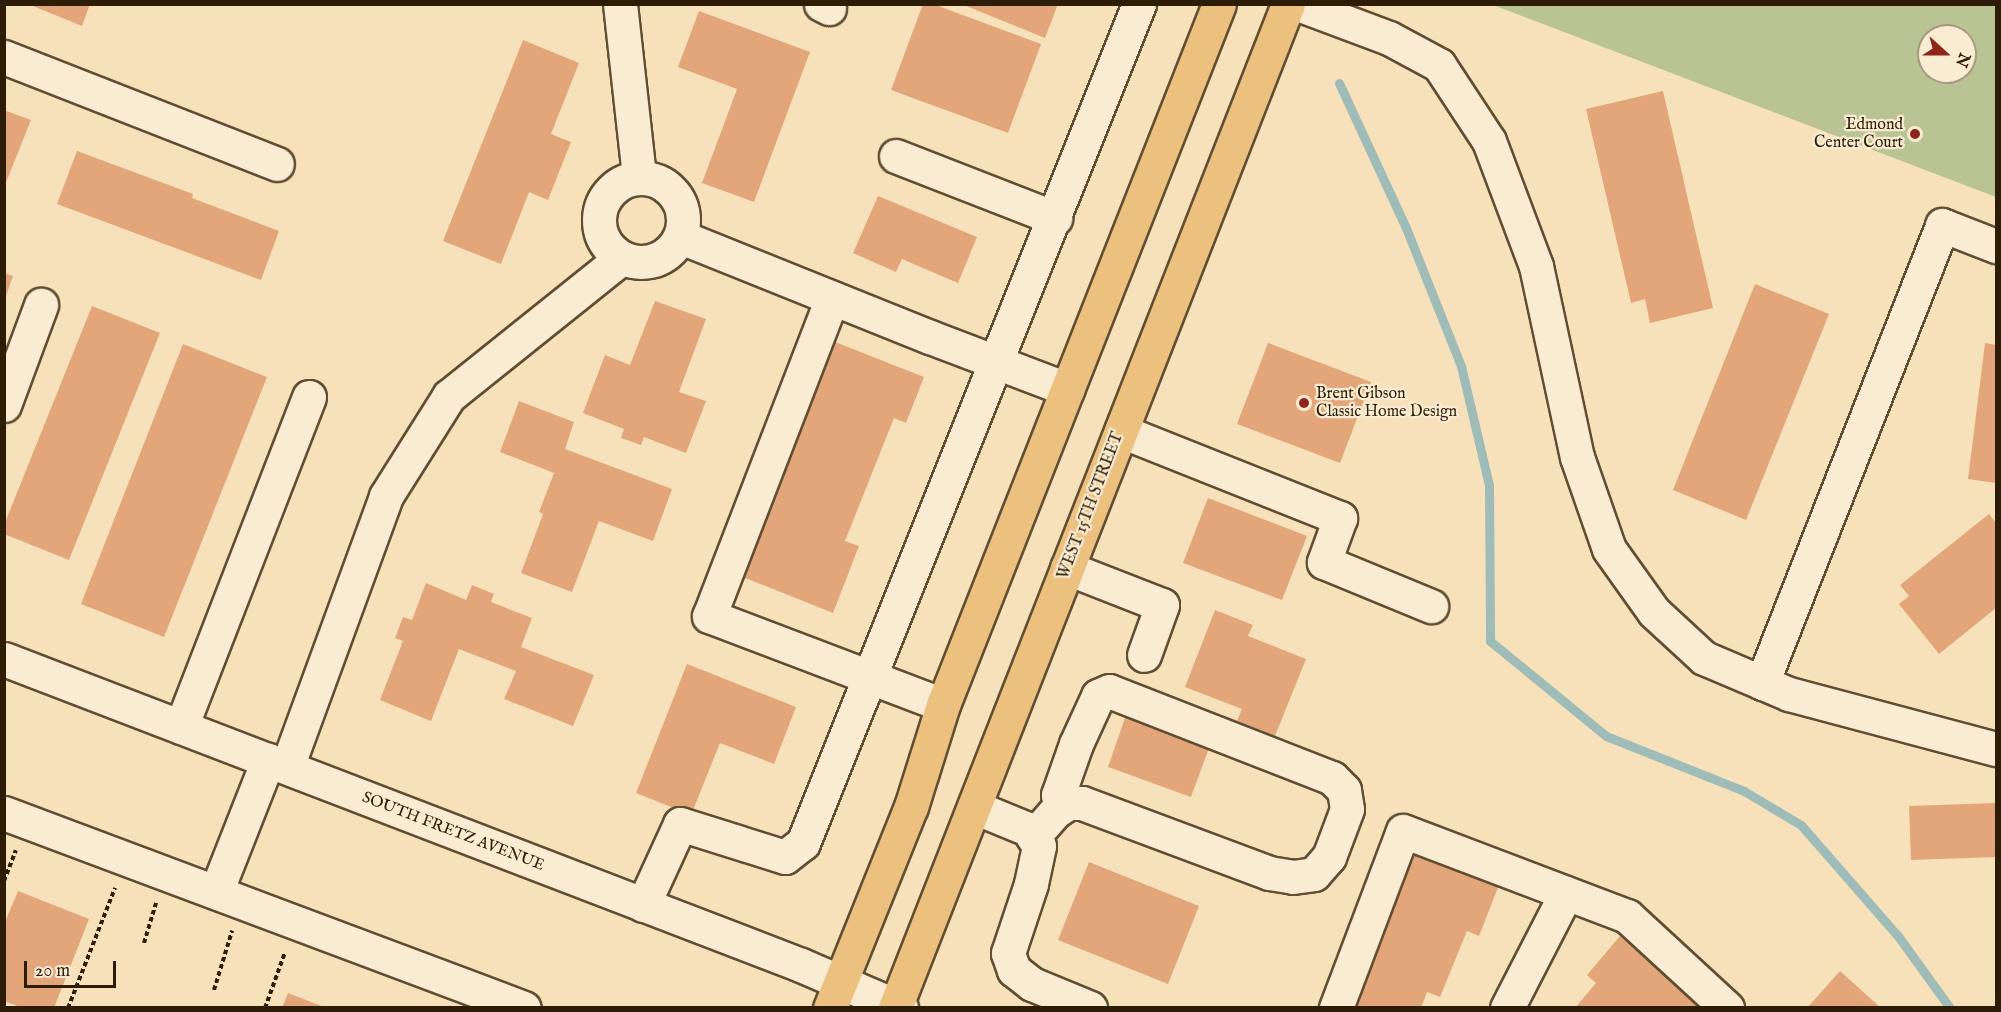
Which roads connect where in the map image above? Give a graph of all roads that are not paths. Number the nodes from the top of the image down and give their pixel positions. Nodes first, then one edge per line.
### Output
1 (620, 4) edge
2 (1139, 4) edge
3 (1219, 4) edge
4 (1288, 4) edge
5 (1298, 4) edge
6 (4, 57) edge
7 (896, 156) dead end
8 (277, 164) dead end
9 (639, 177) junction
10 (1055, 218) junction
11 (681, 237) junction
12 (1996, 246) edge
13 (621, 258) junction
14 (832, 298) junction
15 (41, 305) dead end
16 (997, 363) junction
17 (1067, 389) junction
18 (309, 398) dead end
19 (4, 405) edge
20 (1120, 431) junction
21 (1067, 568) junction
22 (1431, 606) dead end
23 (1144, 655) dead end
24 (4, 659) edge
25 (871, 675) junction
26 (1762, 683) junction
27 (943, 705) junction
28 (181, 727) junction
29 (1996, 749) edge
30 (278, 764) junction
31 (974, 807) junction
32 (1061, 808) junction
33 (4, 813) edge
34 (1033, 837) junction
35 (1566, 892) junction
36 (229, 897) junction
37 (643, 905) junction
38 (835, 994) edge
39 (897, 1007) edge
40 (524, 1008) edge
41 (1090, 1008) edge
42 (1336, 1008) edge
43 (1507, 1008) edge
44 (1727, 1008) edge

1 - 9 street
2 - 10 street
3 - 17 main road
4 - 20 main road, WEST 15TH STREET
5 - 26 street
6 - 8 street
7 - 10 street
9 - 11 street
9 - 13 street
10 - 16 street
11 - 13 street
11 - 14 street
12 - 26 street
13 - 30 street
14 - 16 street
14 - 25 street
15 - 19 street
16 - 17 street
16 - 25 street
17 - 27 main road
18 - 28 street
20 - 21 main road, WEST 15TH STREET
20 - 22 street
21 - 23 street
21 - 31 main road, WEST 15TH STREET
24 - 28 street, SOUTH FRETZ AVENUE
25 - 27 street
25 - 37 street
26 - 29 street
27 - 38 main road
28 - 30 street, SOUTH FRETZ AVENUE
30 - 36 street
30 - 37 street, SOUTH FRETZ AVENUE
31 - 34 street
31 - 39 main road, WEST 15TH STREET
32 - 32 street
32 - 34 street
33 - 36 street
34 - 41 street
35 - 42 street
35 - 43 street
35 - 44 street
36 - 40 street
37 - 38 street, SOUTH FRETZ AVENUE
38 - 39 street, SOUTH FRETZ AVENUE

